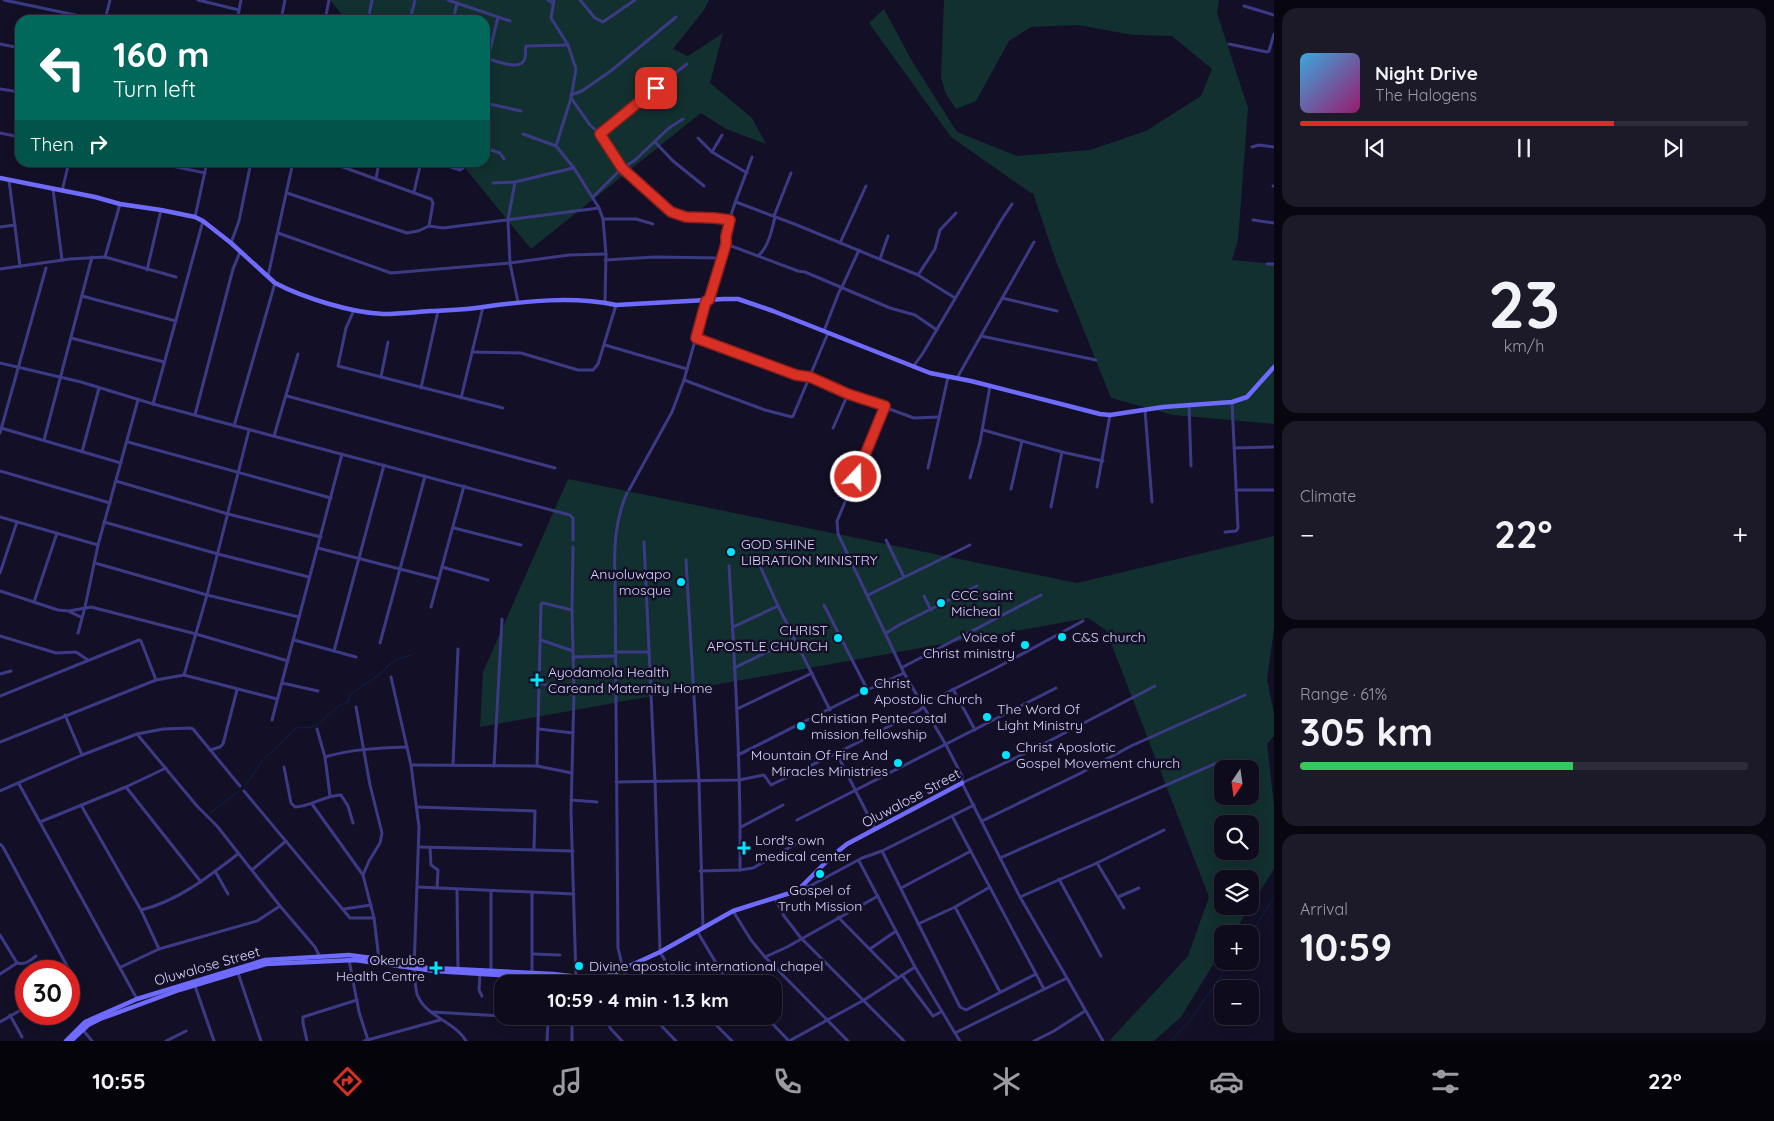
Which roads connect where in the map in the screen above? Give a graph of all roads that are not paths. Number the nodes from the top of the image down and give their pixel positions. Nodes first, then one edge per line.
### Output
1 (4, 0) edge
2 (110, 0) edge
3 (198, 0) edge
4 (241, 0) edge
5 (285, 0) edge
6 (329, 0) edge
7 (372, 0) edge
8 (415, 0) edge
9 (448, 0) edge
10 (548, 0) edge
11 (580, 0) edge
12 (635, 0) edge
13 (554, 2) edge
14 (457, 3) junction
15 (1244, 6) dead end
16 (239, 10) junction
17 (1274, 14) edge
18 (75, 15) edge
19 (106, 15) edge
20 (238, 15) edge
21 (282, 15) edge
22 (325, 15) edge
23 (369, 15) edge
24 (411, 15) edge
25 (454, 15) edge
26 (498, 17) junction
27 (676, 17) dead end
28 (510, 20) dead end
29 (1274, 34) edge
30 (0, 44) edge
31 (1229, 44) dead end
32 (568, 45) junction
33 (15, 47) edge
34 (490, 51) edge
35 (490, 60) edge
36 (687, 64) dead end
37 (0, 89) edge
38 (15, 91) edge
39 (571, 96) junction
40 (490, 104) edge
41 (521, 112) dead end
42 (683, 119) dead end
43 (0, 133) edge
44 (522, 134) dead end
45 (600, 134) junction
46 (722, 135) dead end
47 (15, 136) edge
48 (698, 138) dead end
49 (655, 142) junction
50 (556, 146) junction
51 (1252, 147) dead end
52 (1274, 147) edge
53 (490, 150) edge
54 (712, 152) junction
55 (752, 157) dead end
56 (504, 159) dead end
57 (68, 167) edge
58 (177, 167) edge
59 (206, 167) edge
60 (250, 167) edge
61 (292, 167) edge
62 (343, 167) edge
63 (378, 167) edge
64 (421, 167) edge
65 (451, 167) edge
66 (463, 167) edge
67 (574, 168) junction
68 (622, 168) junction
69 (205, 173) junction
70 (747, 173) junction
71 (791, 173) dead end
72 (0, 178) edge
73 (376, 179) junction
74 (9, 180) junction
75 (515, 182) junction
76 (493, 183) dead end
77 (704, 186) dead end
78 (866, 186) dead end
79 (53, 189) junction
80 (62, 191) junction
81 (414, 192) junction
82 (287, 193) junction
83 (594, 197) junction
84 (736, 202) junction
85 (120, 204) junction
86 (1012, 204) dead end
87 (600, 208) junction
88 (161, 210) junction
89 (956, 214) dead end
90 (195, 217) junction
91 (775, 217) junction
92 (603, 219) junction
93 (508, 220) junction
94 (730, 220) junction
95 (1254, 220) dead end
96 (203, 221) junction
97 (1274, 223) edge
98 (653, 224) dead end
99 (15, 225) junction
100 (429, 226) junction
101 (0, 227) edge
102 (278, 233) junction
103 (888, 236) dead end
104 (231, 242) junction
105 (1034, 242) dead end
106 (840, 243) junction
107 (726, 244) junction
108 (859, 250) junction
109 (240, 252) junction
110 (606, 254) junction
111 (759, 255) junction
112 (92, 257) junction
113 (105, 257) junction
114 (722, 258) junction
115 (880, 259) junction
116 (62, 260) junction
117 (605, 260) junction
118 (510, 263) junction
119 (1267, 264) dead end
120 (1274, 264) edge
121 (20, 266) junction
122 (46, 268) dead end
123 (1, 269) edge
124 (147, 270) junction
125 (0, 274) edge
126 (918, 275) junction
127 (268, 276) junction
128 (176, 278) dead end
129 (275, 283) junction
130 (842, 287) junction
131 (82, 296) junction
132 (955, 298) junction
133 (1002, 298) junction
134 (708, 300) junction
135 (518, 302) junction
136 (604, 302) junction
137 (616, 305) junction
138 (483, 307) junction
139 (355, 309) junction
140 (438, 311) junction
141 (1057, 311) dead end
142 (176, 321) junction
143 (937, 330) junction
144 (825, 332) junction
145 (981, 336) junction
146 (71, 338) junction
147 (696, 338) junction
148 (388, 342) dead end
149 (604, 345) junction
150 (472, 352) junction
151 (298, 354) dead end
152 (1096, 360) dead end
153 (164, 362) junction
154 (0, 364) edge
155 (913, 366) junction
156 (1274, 367) edge
157 (19, 368) junction
158 (687, 369) junction
159 (60, 377) junction
160 (810, 377) junction
161 (948, 377) junction
162 (381, 378) junction
163 (957, 378) junction
164 (684, 380) junction
165 (990, 386) junction
166 (99, 388) junction
167 (421, 388) junction
168 (848, 394) junction
169 (287, 396) junction
170 (461, 398) junction
171 (138, 400) junction
172 (1232, 402) junction
173 (153, 404) junction
174 (1188, 405) junction
175 (885, 406) junction
176 (503, 408) dead end
177 (1145, 410) junction
178 (195, 415) junction
179 (1110, 415) junction
180 (939, 417) junction
181 (234, 426) junction
182 (2, 428) junction
183 (833, 428) dead end
184 (250, 430) junction
185 (983, 430) junction
186 (0, 433) edge
187 (274, 436) junction
188 (44, 440) junction
189 (1022, 441) junction
190 (128, 442) junction
191 (1234, 448) junction
192 (1274, 448) edge
193 (82, 452) junction
194 (1062, 452) junction
195 (342, 454) junction
196 (1103, 461) junction
197 (121, 464) junction
198 (384, 465) junction
199 (1191, 466) dead end
200 (555, 468) dead end
201 (928, 468) dead end
202 (0, 472) edge
203 (239, 472) junction
204 (424, 476) junction
205 (970, 478) dead end
206 (116, 481) junction
207 (464, 486) junction
208 (1097, 487) dead end
209 (1011, 488) dead end
210 (1236, 490) junction
211 (1274, 490) edge
212 (331, 498) junction
213 (1152, 502) dead end
214 (110, 503) junction
215 (1051, 508) dead end
216 (228, 514) junction
217 (0, 517) edge
218 (17, 522) junction
219 (104, 522) junction
220 (454, 528) junction
221 (1225, 532) dead end
222 (56, 533) junction
223 (321, 537) junction
224 (573, 540) dead end
225 (886, 540) dead end
226 (644, 542) dead end
227 (98, 545) junction
228 (521, 545) dead end
229 (970, 545) dead end
230 (573, 547) dead end
231 (318, 548) junction
232 (218, 554) junction
233 (359, 558) junction
234 (686, 560) dead end
235 (95, 563) junction
236 (729, 566) dead end
237 (760, 566) dead end
238 (442, 567) junction
239 (400, 570) junction
240 (0, 573) edge
241 (310, 577) junction
242 (904, 577) junction
243 (439, 579) junction
244 (488, 580) dead end
245 (977, 586) dead end
246 (0, 591) edge
247 (207, 595) junction
248 (868, 595) junction
249 (1041, 595) dead end
250 (924, 596) dead end
251 (34, 602) junction
252 (824, 605) dead end
253 (778, 606) junction
254 (85, 607) junction
255 (431, 607) dead end
256 (572, 610) junction
257 (931, 610) junction
258 (69, 611) junction
259 (81, 617) junction
260 (299, 617) junction
261 (502, 619) dead end
262 (1083, 621) dead end
263 (733, 627) junction
264 (78, 633) dead end
265 (886, 633) junction
266 (196, 634) junction
267 (0, 636) edge
268 (794, 639) junction
269 (294, 640) junction
270 (541, 640) junction
271 (380, 643) dead end
272 (458, 649) dead end
273 (334, 651) junction
274 (573, 651) junction
275 (649, 652) junction
276 (615, 654) junction
277 (356, 657) dead end
278 (574, 657) junction
279 (88, 660) junction
280 (288, 661) junction
281 (903, 667) junction
282 (734, 668) junction
283 (11, 671) dead end
284 (812, 673) junction
285 (904, 673) junction
286 (0, 674) edge
287 (184, 675) junction
288 (391, 677) dead end
289 (156, 680) junction
290 (282, 683) junction
291 (540, 683) junction
292 (1155, 686) dead end
293 (1056, 688) dead end
294 (867, 689) junction
295 (953, 689) junction
296 (237, 690) junction
297 (318, 691) dead end
298 (574, 692) junction
299 (1245, 694) dead end
300 (0, 696) edge
301 (277, 700) junction
302 (923, 706) junction
303 (356, 707) dead end
304 (737, 709) junction
305 (830, 710) junction
306 (65, 715) junction
307 (272, 720) dead end
308 (317, 728) dead end
309 (539, 729) junction
310 (975, 730) junction
311 (573, 733) junction
312 (138, 734) junction
313 (0, 742) edge
314 (946, 745) junction
315 (407, 747) junction
316 (364, 749) junction
317 (210, 750) junction
318 (837, 754) junction
319 (82, 755) junction
320 (738, 755) junction
321 (324, 757) junction
322 (1214, 764) edge
323 (410, 765) junction
324 (453, 765) junction
325 (494, 766) junction
326 (537, 766) junction
327 (284, 767) dead end
328 (166, 768) junction
329 (572, 773) junction
330 (739, 780) junction
331 (655, 781) junction
332 (616, 782) junction
333 (699, 782) junction
334 (962, 782) junction
335 (19, 784) junction
336 (240, 786) dead end
337 (126, 787) junction
338 (855, 790) junction
339 (0, 791) edge
340 (244, 791) dead end
341 (330, 796) junction
342 (571, 800) junction
343 (597, 802) dead end
344 (312, 804) junction
345 (81, 805) junction
346 (783, 805) dead end
347 (974, 805) junction
348 (417, 807) junction
349 (952, 816) junction
350 (798, 820) dead end
351 (982, 821) junction
352 (40, 822) junction
353 (353, 823) dead end
354 (741, 827) junction
355 (875, 829) junction
356 (1164, 830) dead end
357 (286, 841) junction
358 (799, 842) dead end
359 (0, 844) edge
360 (420, 847) junction
361 (430, 848) junction
362 (534, 849) junction
363 (573, 851) junction
364 (882, 851) junction
365 (971, 851) junction
366 (238, 854) junction
367 (1000, 858) junction
368 (859, 861) junction
369 (1097, 863) junction
370 (252, 870) junction
371 (740, 870) junction
372 (215, 871) junction
373 (700, 871) junction
374 (363, 875) junction
375 (1059, 879) junction
376 (201, 882) junction
377 (801, 887) junction
378 (990, 887) junction
379 (418, 888) junction
380 (437, 888) junction
381 (900, 888) junction
382 (1139, 888) dead end
383 (457, 890) junction
384 (491, 891) junction
385 (532, 892) junction
386 (228, 894) dead end
387 (574, 894) junction
388 (878, 896) junction
389 (775, 897) junction
390 (1020, 897) junction
391 (1118, 897) junction
392 (371, 905) junction
393 (280, 906) junction
394 (955, 907) junction
395 (1124, 908) dead end
396 (344, 909) junction
397 (141, 910) junction
398 (733, 911) junction
399 (838, 917) junction
400 (374, 918) junction
401 (918, 924) junction
402 (703, 929) junction
403 (896, 931) junction
404 (697, 932) junction
405 (0, 935) edge
406 (800, 938) junction
407 (870, 949) junction
408 (159, 950) junction
409 (660, 952) junction
410 (532, 954) junction
411 (560, 955) dead end
412 (36, 956) dead end
413 (1101, 956) dead end
414 (320, 957) junction
415 (765, 957) junction
416 (379, 959) junction
417 (15, 960) edge
418 (31, 960) edge
419 (64, 960) edge
420 (349, 960) junction
421 (15, 964) edge
422 (121, 967) junction
423 (915, 967) junction
424 (414, 968) junction
425 (458, 970) junction
426 (623, 970) junction
427 (491, 971) junction
428 (238, 973) junction
429 (480, 973) junction
430 (532, 973) junction
431 (0, 974) edge
432 (1036, 974) junction
433 (510, 975) edge
434 (559, 975) edge
435 (578, 975) edge
436 (611, 975) edge
437 (626, 975) edge
438 (674, 975) edge
439 (724, 975) edge
440 (902, 975) junction
441 (898, 978) junction
442 (1067, 978) junction
443 (206, 980) junction
444 (194, 986) junction
445 (1044, 989) junction
446 (1000, 992) junction
447 (482, 996) dead end
448 (137, 999) junction
449 (356, 1000) junction
450 (864, 1000) junction
451 (1085, 1011) junction
452 (431, 1012) junction
453 (941, 1012) junction
454 (15, 1013) edge
455 (10, 1016) junction
456 (494, 1016) edge
457 (441, 1019) junction
458 (827, 1020) junction
459 (0, 1022) edge
460 (548, 1025) edge
461 (571, 1025) edge
462 (609, 1025) edge
463 (661, 1025) edge
464 (716, 1025) edge
465 (774, 1025) edge
466 (82, 1030) junction
467 (186, 1031) dead end
468 (955, 1033) junction
469 (22, 1037) dead end
470 (368, 1040) junction
471 (66, 1041) edge
472 (71, 1041) edge
473 (92, 1041) edge
474 (166, 1041) edge
475 (214, 1041) edge
476 (261, 1041) edge
477 (307, 1041) edge
478 (364, 1041) edge
479 (466, 1041) edge
480 (547, 1041) edge
481 (572, 1041) edge
482 (622, 1041) edge
483 (676, 1041) edge
484 (732, 1041) edge
485 (789, 1041) edge
486 (848, 1041) edge
487 (904, 1041) edge
488 (960, 1041) edge
489 (1034, 1041) edge
490 (1103, 1041) edge

1 - 18 street
2 - 19 street
3 - 16 street
4 - 16 street
5 - 21 street
6 - 22 street
7 - 23 street
8 - 24 street
9 - 14 street
10 - 13 street
11 - 12 street
13 - 32 street
14 - 25 street
14 - 26 street
15 - 17 street
16 - 20 street
26 - 28 street
26 - 34 street
27 - 39 street
29 - 31 street
30 - 33 street
32 - 35 street
32 - 39 street
36 - 45 street
37 - 38 street
39 - 45 street
39 - 50 street
40 - 41 street
42 - 49 street
43 - 47 street
44 - 50 street
45 - 68 street
46 - 54 street
48 - 54 street
49 - 68 street
49 - 77 street
50 - 67 street
51 - 52 street
53 - 56 street
54 - 70 street
55 - 70 street
57 - 80 street
58 - 69 street
59 - 69 street
60 - 104 street
61 - 82 street
62 - 73 street
63 - 73 street
64 - 81 street
65 - 66 street
67 - 75 street
67 - 83 street
68 - 83 street
68 - 94 street
69 - 90 street
70 - 84 street
71 - 91 street
72 - 74 street
73 - 81 street
74 - 79 street
74 - 99 street
75 - 76 street
75 - 93 street
78 - 106 street
79 - 80 street
79 - 116 street
80 - 85 street
81 - 100 street
82 - 100 street
82 - 102 street
83 - 87 street
84 - 91 street
84 - 94 street
85 - 88 street
85 - 113 street
86 - 132 street
87 - 92 street
87 - 93 street
88 - 90 street
88 - 124 street
89 - 126 street
90 - 96 street
91 - 106 street
91 - 111 street
92 - 98 street
92 - 110 street
93 - 100 street
93 - 118 street
94 - 107 street
95 - 97 street
96 - 104 street
96 - 142 street
99 - 101 street
99 - 121 street
102 - 118 street
102 - 127 street
103 - 115 street
104 - 109 street
105 - 133 street
106 - 108 street
107 - 111 street
107 - 114 street
108 - 115 street
108 - 130 street
109 - 127 street
109 - 178 street
110 - 117 street
110 - 118 street
111 - 130 street
112 - 113 street
112 - 116 street
112 - 131 street
113 - 124 street
114 - 117 street
114 - 134 street
115 - 126 street
116 - 121 street
117 - 136 street
118 - 135 street
119 - 120 street
121 - 123 street
122 - 157 street
123 - 125 street
124 - 128 street
126 - 132 street
127 - 129 street
129 - 139 street
129 - 181 street
130 - 143 street
130 - 144 street
131 - 142 street
131 - 146 street
132 - 143 street
133 - 141 street
133 - 145 street
134 - 137 street
134 - 144 street
134 - 147 street
135 - 136 street
135 - 138 street
136 - 137 street
137 - 149 street
138 - 140 street
138 - 150 street
139 - 140 street
139 - 162 street
140 - 167 street
142 - 153 street
143 - 155 street
144 - 155 street
144 - 160 street
145 - 152 street
145 - 163 street
146 - 153 street
146 - 159 street
147 - 158 street
147 - 160 street
148 - 162 street
149 - 150 street
149 - 158 street
150 - 170 street
151 - 169 street
153 - 173 street
154 - 157 street
155 - 161 street
156 - 172 street
157 - 159 street
157 - 182 street
158 - 164 street
159 - 166 street
159 - 188 street
160 - 164 street
160 - 168 street
161 - 163 street
161 - 180 street
162 - 167 street
163 - 165 street
164 - 276 street
165 - 179 street
165 - 185 street
166 - 171 street
166 - 193 street
167 - 170 street
168 - 175 street
168 - 183 street
169 - 187 street
169 - 200 street
170 - 176 street
171 - 173 street
171 - 190 street
172 - 174 street
172 - 191 street
173 - 178 street
174 - 177 street
174 - 199 street
175 - 180 street
175 - 248 street
177 - 179 street
177 - 213 street
178 - 181 street
179 - 196 street
180 - 201 street
181 - 184 street
182 - 186 street
182 - 188 street
184 - 187 street
184 - 203 street
185 - 189 street
185 - 205 street
187 - 195 street
188 - 193 street
189 - 194 street
189 - 209 street
190 - 197 street
190 - 203 street
191 - 192 street
191 - 210 street
193 - 197 street
194 - 196 street
194 - 215 street
195 - 198 street
195 - 212 street
196 - 208 street
197 - 206 street
198 - 204 street
198 - 233 street
202 - 214 street
203 - 212 street
203 - 216 street
204 - 207 street
204 - 239 street
206 - 214 street
206 - 216 street
207 - 220 street
207 - 224 street
210 - 211 street
210 - 221 street
212 - 223 street
214 - 219 street
216 - 223 street
216 - 232 street
217 - 218 street
218 - 222 street
218 - 240 street
219 - 227 street
219 - 232 street
220 - 228 street
220 - 238 street
222 - 227 street
222 - 251 street
223 - 231 street
225 - 242 street
226 - 275 street
227 - 235 street
229 - 242 street
230 - 256 street
231 - 233 street
231 - 241 street
232 - 241 street
232 - 247 street
233 - 239 street
233 - 273 street
234 - 333 street
235 - 247 street
235 - 254 street
236 - 263 street
237 - 253 street
238 - 243 street
238 - 244 street
239 - 243 street
239 - 271 street
241 - 260 street
242 - 248 street
243 - 255 street
245 - 257 street
246 - 251 street
247 - 260 street
247 - 266 street
248 - 265 street
249 - 281 street
250 - 257 street
251 - 258 street
252 - 294 street
253 - 263 street
253 - 268 street
254 - 258 street
254 - 259 street
254 - 266 street
256 - 270 street
256 - 274 street
257 - 265 street
258 - 259 street
259 - 264 street
260 - 269 street
261 - 325 street
262 - 295 street
263 - 282 street
265 - 281 street
266 - 280 street
266 - 287 street
267 - 279 street
268 - 282 street
268 - 284 street
269 - 273 street
269 - 280 street
270 - 274 street
270 - 291 street
272 - 324 street
273 - 277 street
274 - 278 street
275 - 276 street
275 - 331 street
276 - 278 street
276 - 332 street
278 - 298 street
279 - 289 street
279 - 300 street
280 - 290 street
281 - 285 street
282 - 304 street
283 - 286 street
284 - 304 street
284 - 305 street
285 - 294 street
285 - 302 street
287 - 289 street
287 - 296 street
288 - 315 street
289 - 306 street
290 - 297 street
290 - 301 street
291 - 298 street
291 - 309 street
292 - 334 street, Oluwalose Street
293 - 310 street
294 - 305 street
295 - 302 street
295 - 310 street
296 - 301 street
296 - 317 street
298 - 311 street
299 - 351 street
301 - 307 street
302 - 314 street
302 - 318 street
303 - 316 street
304 - 320 street
305 - 320 street
306 - 313 street
306 - 319 street
308 - 321 street
309 - 311 street
309 - 326 street
310 - 314 street
311 - 329 street
312 - 317 street
312 - 319 street
312 - 328 street
314 - 334 street
314 - 338 street
315 - 316 street
315 - 323 street
316 - 321 street
316 - 374 street
317 - 336 street
318 - 330 street
318 - 338 street
319 - 335 street
320 - 330 street
321 - 341 street
322 - 367 street
323 - 324 street
323 - 348 street
324 - 325 street
325 - 326 street
326 - 329 street
327 - 344 street
328 - 337 street
328 - 366 street
329 - 342 street
330 - 333 street
330 - 354 street
331 - 332 street
331 - 333 street
331 - 409 street
332 - 426 street
333 - 373 street
334 - 347 street
334 - 355 street, Oluwalose Street
335 - 339 street
335 - 352 street
337 - 345 street
337 - 376 street
338 - 350 street
338 - 355 street
340 - 357 street
341 - 344 street
341 - 353 street
342 - 343 street
342 - 363 street
344 - 374 street
345 - 352 street
345 - 397 street
346 - 354 street
347 - 349 street
347 - 351 street
348 - 360 street
348 - 362 street
349 - 364 street
349 - 365 street
351 - 367 street
352 - 422 street
354 - 371 street
355 - 377 street, Oluwalose Street
356 - 369 street
357 - 370 street
357 - 396 street
358 - 371 street
359 - 419 street
360 - 361 street
360 - 379 street
361 - 362 street
361 - 380 street
362 - 363 street
363 - 387 street
364 - 368 street
364 - 381 street
365 - 378 street
365 - 381 street
366 - 370 street
366 - 372 street
367 - 390 street
368 - 377 street
368 - 388 street
369 - 375 street
369 - 391 street
370 - 393 street
371 - 373 street
372 - 376 street
372 - 386 street
373 - 402 street
374 - 392 street
375 - 390 street
375 - 413 street
376 - 397 street
377 - 389 street, Oluwalose Street
378 - 394 street
378 - 432 street
379 - 380 street
379 - 424 street
380 - 383 street
381 - 401 street
382 - 391 street
383 - 384 street
383 - 425 street
384 - 385 street
384 - 427 street
385 - 387 street
385 - 410 street
387 - 435 street
388 - 399 street
388 - 403 street
389 - 398 street, Oluwalose Street
389 - 406 street
390 - 442 street
391 - 395 street
392 - 396 street
392 - 400 street
393 - 408 street
393 - 414 street
394 - 401 street
394 - 446 street
396 - 400 street
397 - 408 street
398 - 402 street, Oluwalose Street
398 - 415 street
399 - 406 street
399 - 407 street
400 - 416 street
401 - 446 street
402 - 404 street, Oluwalose Street
403 - 407 street
403 - 423 street
404 - 409 street, Oluwalose Street
404 - 439 street
405 - 417 street
406 - 415 street
406 - 450 street
407 - 441 street
408 - 422 street
409 - 426 street, Oluwalose Street
409 - 438 street
410 - 411 street
410 - 430 street
412 - 418 street
414 - 416 street, Oluwalose Street
414 - 443 street, Oluwalose Street
415 - 458 street
416 - 424 street, Oluwalose Street
420 - 424 street, Oluwalose Street
420 - 428 street, Oluwalose Street
420 - 449 street
421 - 431 street
422 - 448 street
423 - 440 street
423 - 453 street
424 - 425 street, Oluwalose Street
424 - 429 street, Oluwalose Street
424 - 452 street
425 - 429 street, Oluwalose Street
426 - 436 street, Oluwalose Street
426 - 437 street
427 - 429 street, Oluwalose Street
427 - 430 street, Oluwalose Street
428 - 443 street, Oluwalose Street
428 - 476 street
429 - 433 street, Oluwalose Street
429 - 447 street
430 - 434 street, Oluwalose Street
432 - 445 street
432 - 446 street
440 - 441 street
440 - 453 street
441 - 450 street
442 - 445 street
442 - 451 street
443 - 444 street, Oluwalose Street
443 - 448 street, Oluwalose Street
444 - 466 street, Oluwalose Street
444 - 475 street
445 - 468 street
448 - 471 street, Oluwalose Street
449 - 470 street
449 - 477 street
450 - 458 street
450 - 487 street
451 - 489 street
451 - 490 street
452 - 456 street
452 - 457 street
453 - 468 street
454 - 455 street
455 - 459 street
455 - 469 street
457 - 470 street
457 - 479 street
458 - 485 street
458 - 486 street
460 - 480 street
461 - 481 street
462 - 482 street
463 - 483 street
464 - 484 street
465 - 485 street
466 - 472 street, Oluwalose Street
466 - 473 street
467 - 474 street
468 - 488 street
470 - 478 street

